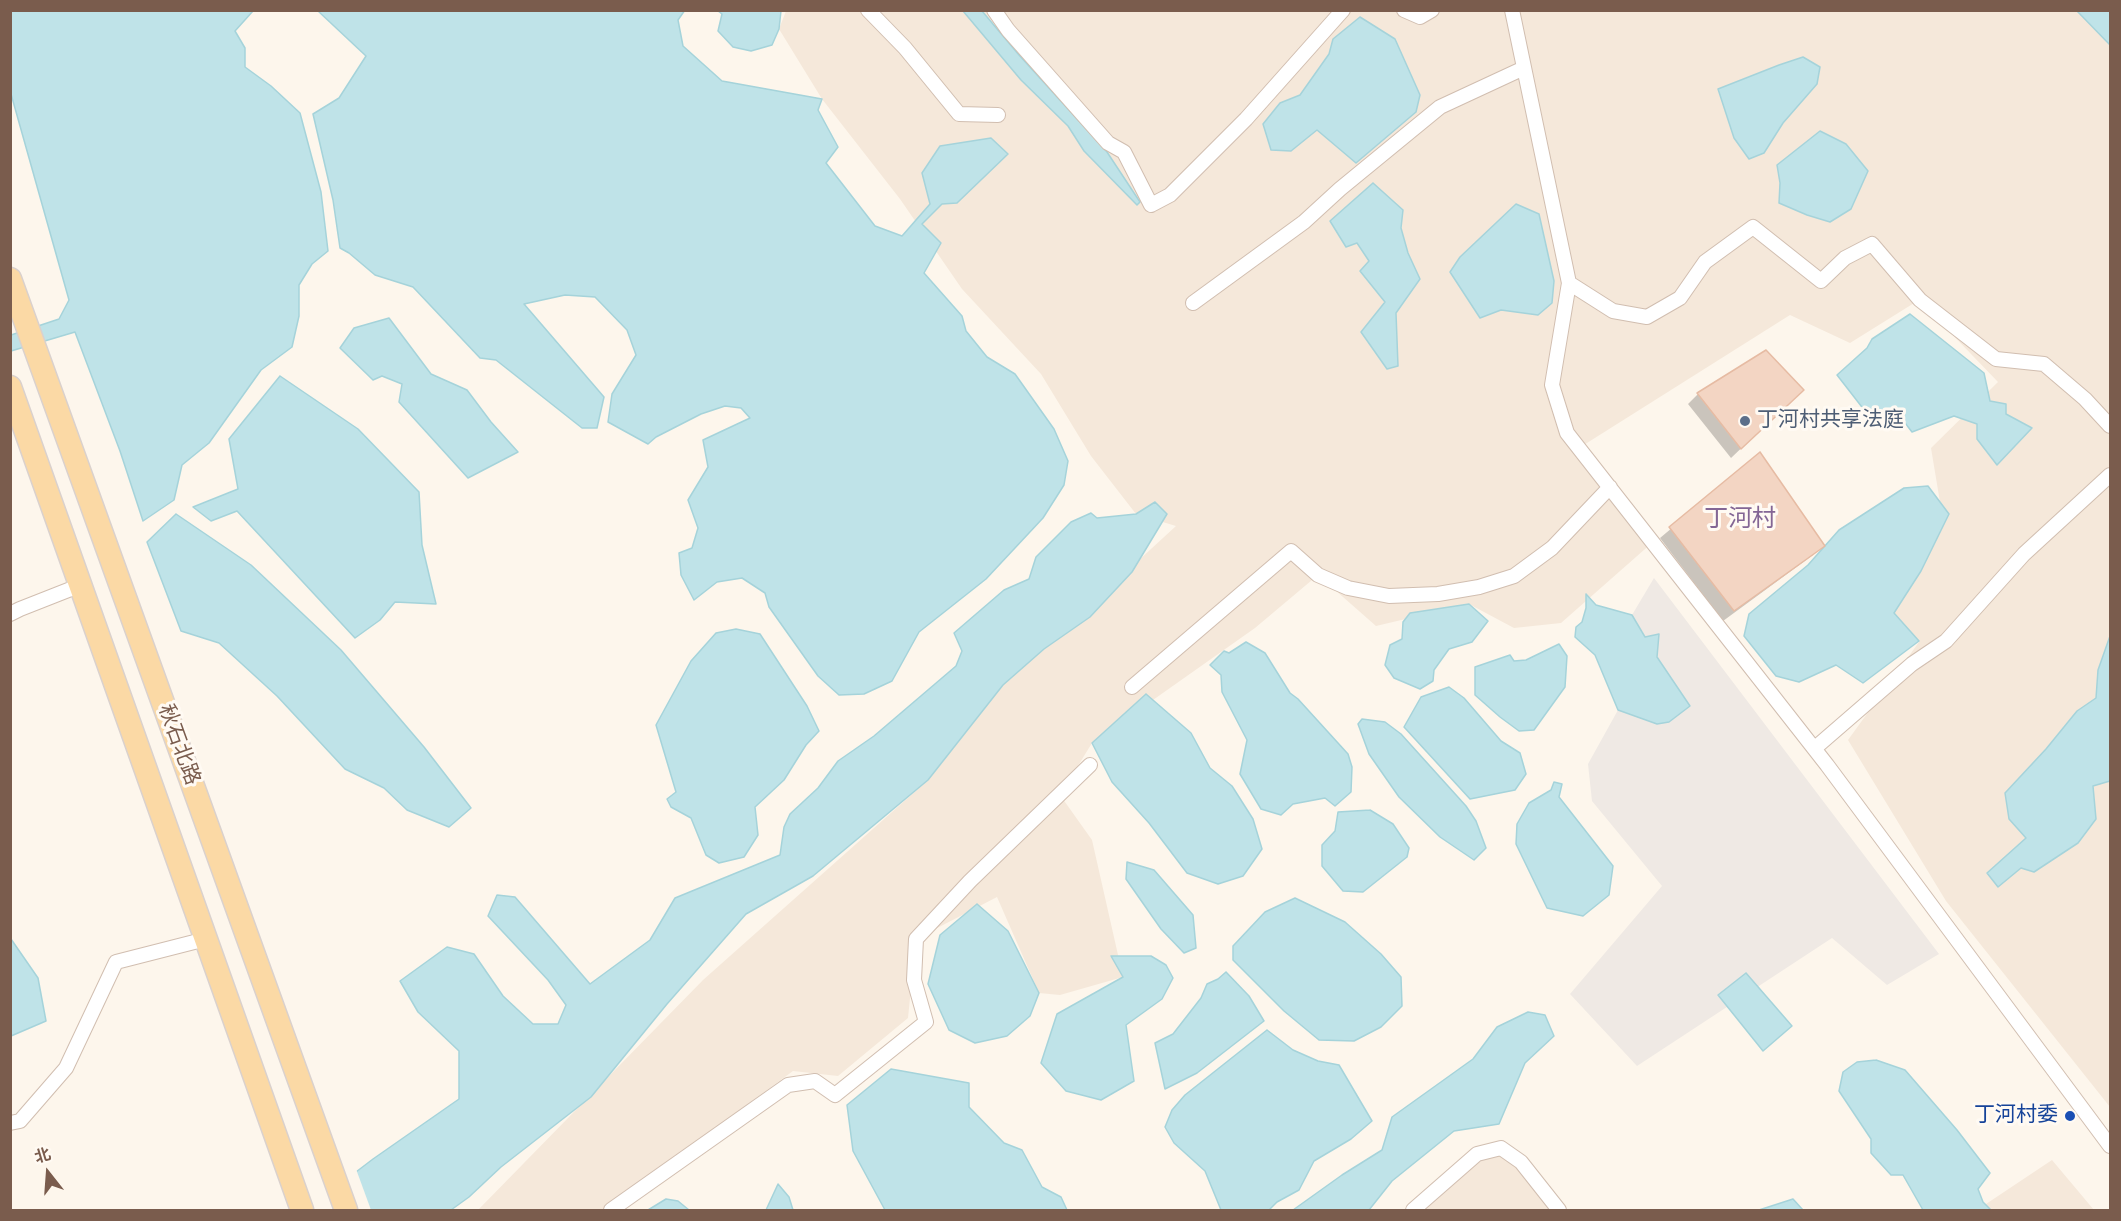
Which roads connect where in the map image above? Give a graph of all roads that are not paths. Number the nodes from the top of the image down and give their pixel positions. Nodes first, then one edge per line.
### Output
1 (868, 10) edge
2 (994, 10) edge
3 (1343, 10) edge
4 (1404, 10) edge
5 (1432, 10) edge
6 (1512, 10) edge
7 (1524, 68) junction
8 (998, 115) dead end
9 (10, 279) edge
10 (1569, 283) junction
11 (1193, 303) dead end
12 (10, 387) edge
13 (2110, 426) edge
14 (2110, 475) edge
15 (1610, 487) junction
16 (81, 585) junction
17 (10, 614) edge
18 (1132, 687) dead end
19 (1815, 748) junction
20 (1090, 765) dead end
21 (206, 939) junction
22 (10, 1123) edge
23 (2110, 1146) edge
24 (302, 1210) edge
25 (346, 1210) edge
26 (611, 1210) edge
27 (1413, 1210) edge
28 (1559, 1210) edge

1 - 8 street
2 - 3 street
4 - 5 street
6 - 7 street
7 - 10 street
7 - 11 street
9 - 25 main road, 秋石北路
10 - 13 street
10 - 15 street
12 - 16 main road, 秋石北路
14 - 19 street
15 - 18 street
15 - 19 street
16 - 17 street
16 - 21 main road, 秋石北路
19 - 23 street
20 - 26 street
21 - 22 street
21 - 24 main road, 秋石北路
27 - 28 street

